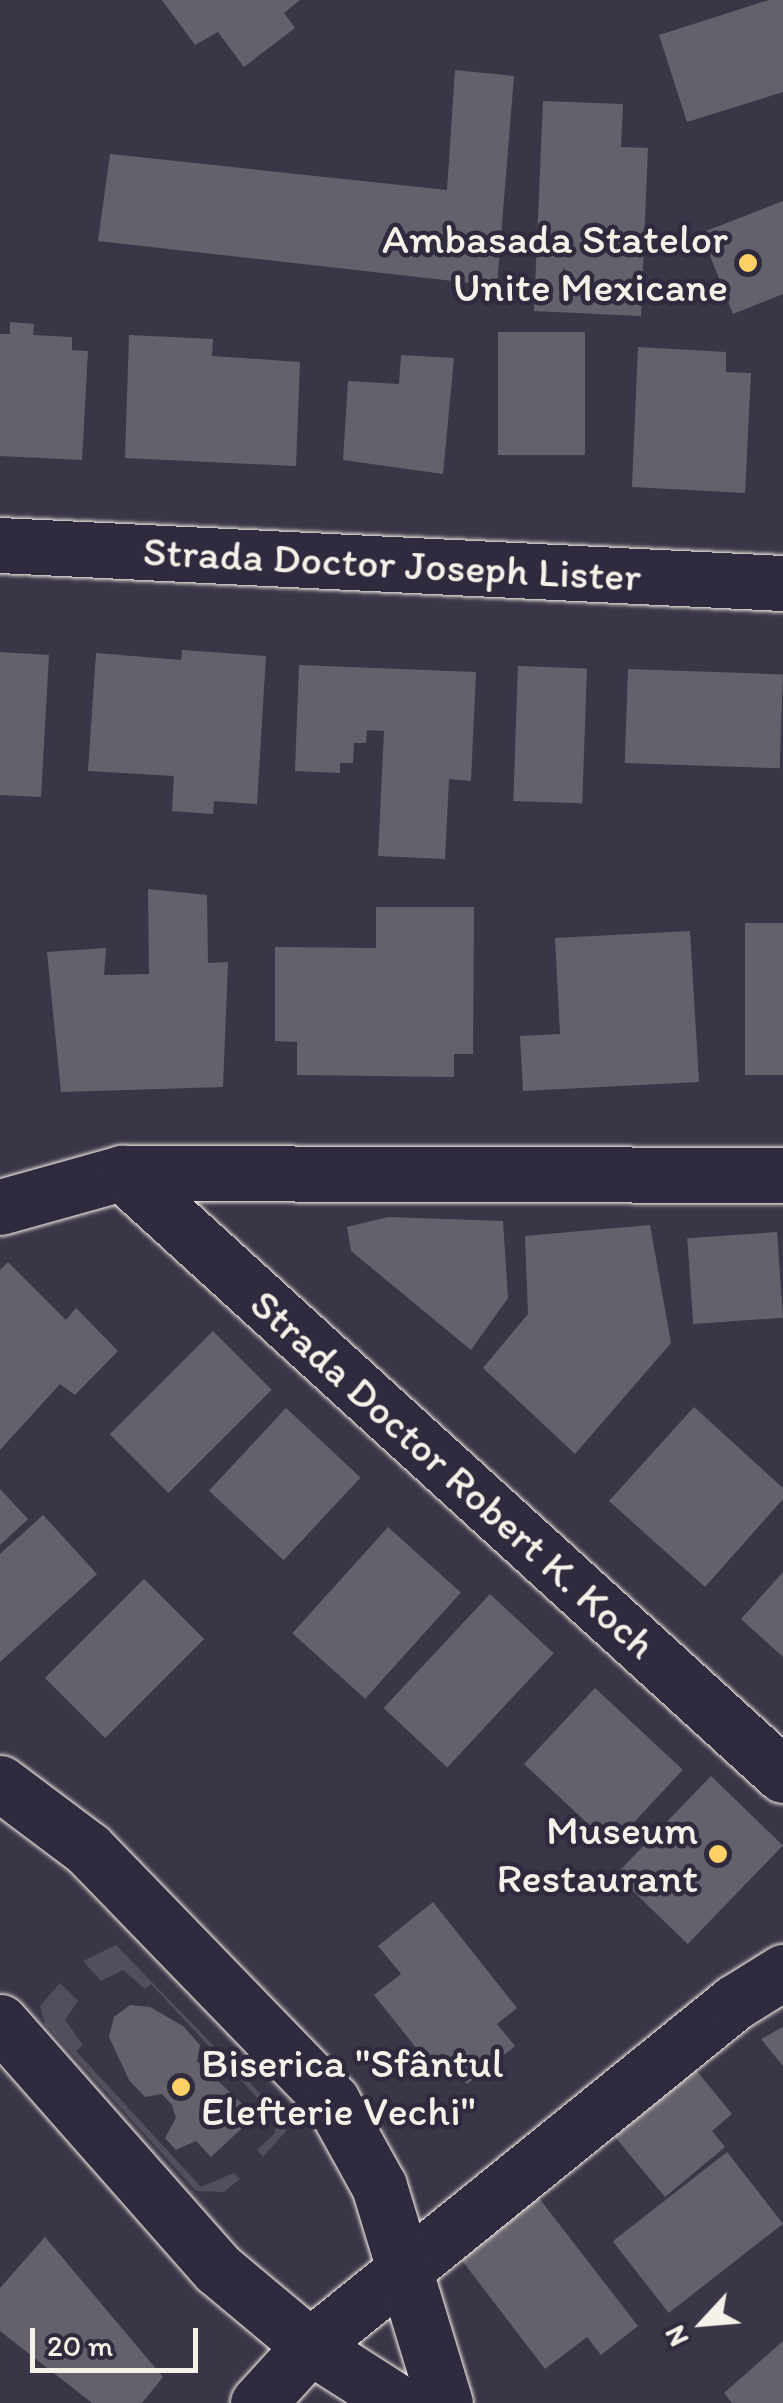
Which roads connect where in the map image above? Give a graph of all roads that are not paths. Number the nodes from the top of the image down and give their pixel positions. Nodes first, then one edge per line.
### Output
1 (0, 546) edge
2 (783, 584) edge
3 (122, 1173) junction
4 (783, 1175) edge
5 (0, 1207) edge
6 (783, 1774) edge
7 (0, 1783) edge
8 (783, 1972) edge
9 (0, 2022) edge
10 (408, 2270) junction
11 (310, 2346) junction
12 (258, 2403) edge
13 (399, 2403) edge
14 (444, 2403) edge

1 - 2 street, Strada Doctor Joseph Lister
3 - 4 street
3 - 5 street
3 - 6 street, Strada Doctor Robert K. Koch
7 - 10 street
8 - 10 street
9 - 11 street
10 - 11 street
10 - 14 street
11 - 12 street
11 - 13 street

